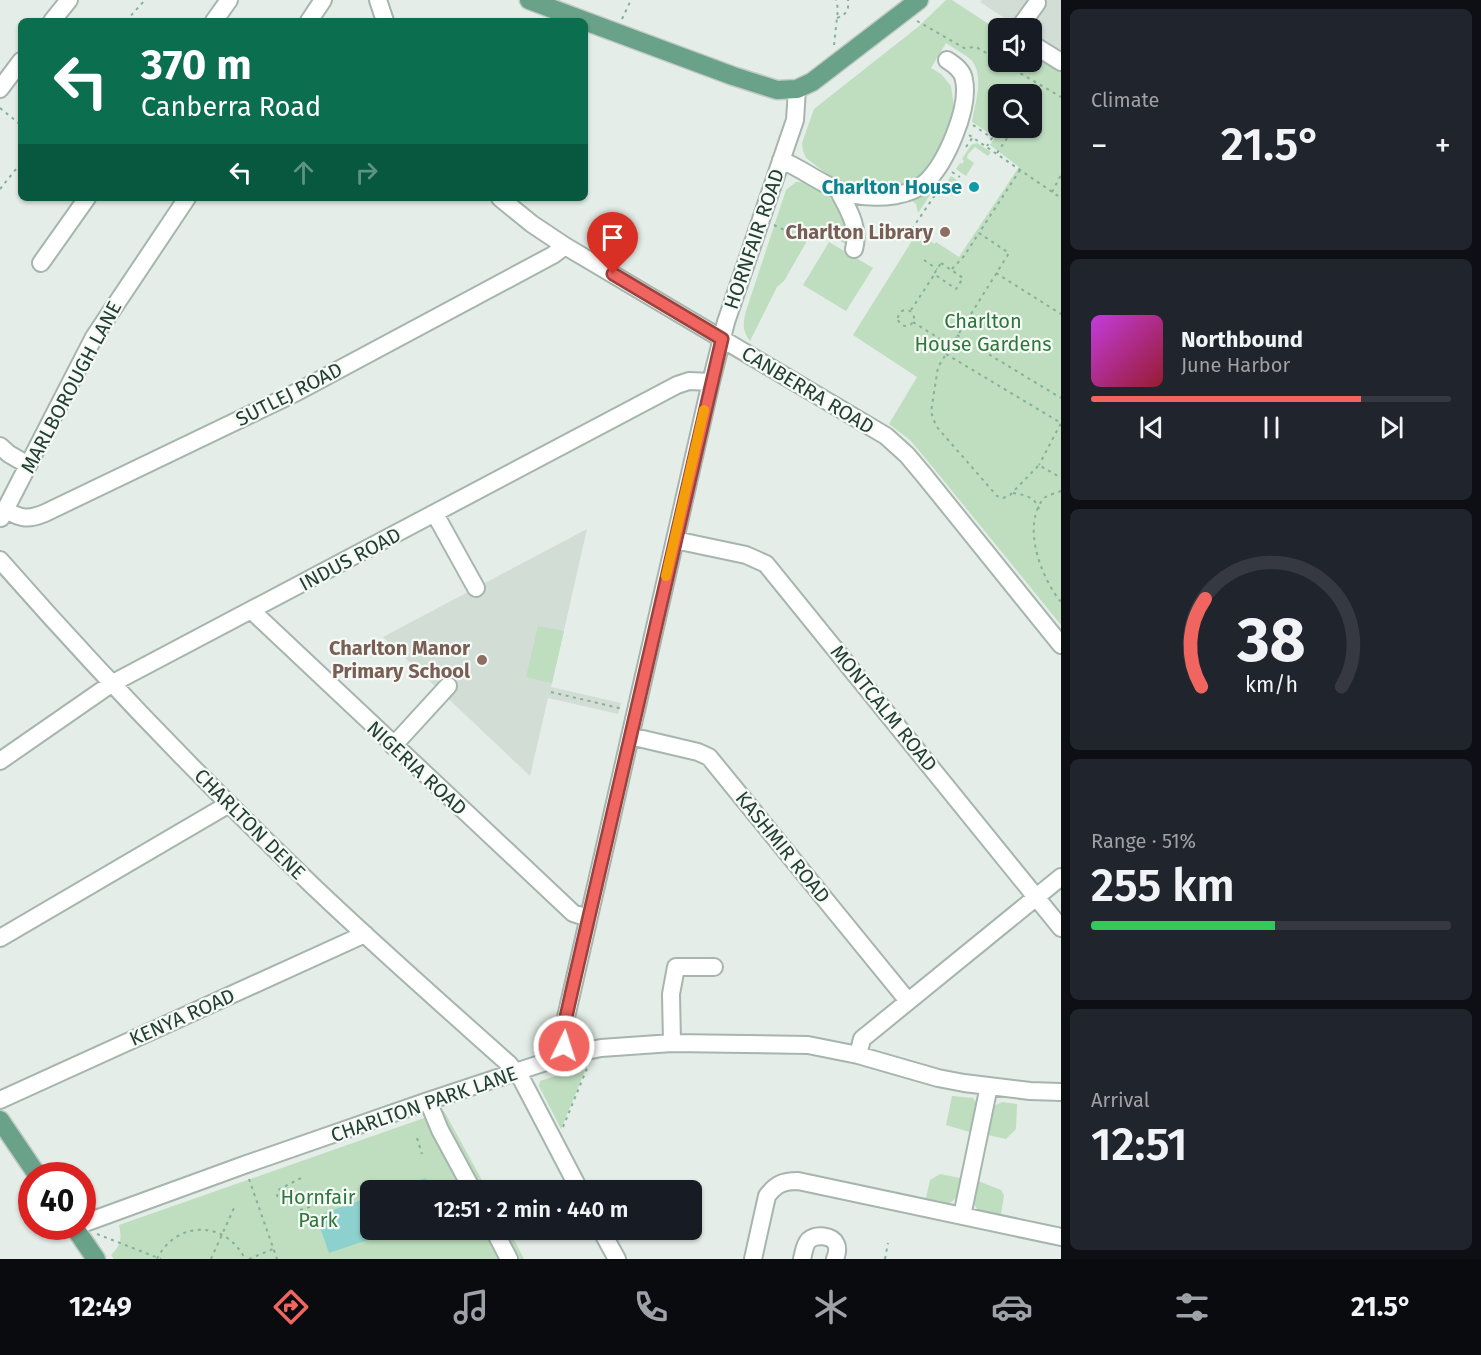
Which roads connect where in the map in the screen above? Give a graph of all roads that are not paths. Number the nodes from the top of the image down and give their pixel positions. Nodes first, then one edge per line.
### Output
1 (69, 0) edge
2 (323, 0) edge
3 (378, 0) edge
4 (529, 0) edge
5 (919, 0) edge
6 (226, 1) edge
7 (1037, 3) dead end
8 (54, 18) edge
9 (216, 18) edge
10 (311, 18) edge
11 (384, 18) edge
12 (577, 18) edge
13 (1026, 18) edge
14 (588, 22) edge
15 (1042, 50) edge
16 (947, 60) dead end
17 (1061, 62) edge
18 (18, 64) edge
19 (3, 79) edge
20 (797, 89) junction
21 (781, 160) junction
22 (838, 190) junction
23 (85, 201) edge
24 (185, 201) edge
25 (504, 201) edge
26 (565, 246) junction
27 (854, 249) dead end
28 (40, 263) dead end
29 (722, 339) junction
30 (711, 382) junction
31 (0, 446) edge
32 (28, 465) junction
33 (3, 514) edge
34 (435, 514) junction
35 (675, 540) junction
36 (0, 560) edge
37 (476, 588) dead end
38 (251, 610) junction
39 (1061, 645) edge
40 (111, 684) junction
41 (448, 686) dead end
42 (630, 736) junction
43 (393, 746) junction
44 (0, 761) edge
45 (229, 804) junction
46 (1061, 877) edge
47 (1036, 897) junction
48 (588, 918) junction
49 (1061, 928) edge
50 (365, 934) junction
51 (0, 938) edge
52 (714, 967) dead end
53 (908, 1002) junction
54 (672, 1043) junction
55 (858, 1055) junction
56 (567, 1056) junction
57 (516, 1072) junction
58 (989, 1086) junction
59 (1061, 1092) edge
60 (0, 1100) edge
61 (428, 1101) junction
62 (0, 1120) edge
63 (28, 1162) edge
64 (467, 1180) edge
65 (574, 1180) edge
66 (962, 1216) junction
67 (96, 1222) edge
68 (1061, 1237) edge
69 (87, 1240) edge
70 (499, 1240) edge
71 (607, 1240) edge
72 (96, 1259) edge
73 (509, 1259) edge
74 (617, 1259) edge
75 (753, 1259) edge
76 (802, 1259) edge
77 (836, 1259) edge

1 - 8 street
2 - 10 street
3 - 11 street
4 - 12 main road
5 - 20 main road
6 - 9 street
7 - 13 street
14 - 20 main road
15 - 17 street
16 - 22 street
18 - 19 street
20 - 21 street, HORNFAIR ROAD
21 - 22 street
21 - 29 street, HORNFAIR ROAD
22 - 27 street
23 - 28 street
24 - 32 street, MARLBOROUGH LANE
25 - 26 street, CANBERRA ROAD
26 - 29 street, CANBERRA ROAD
26 - 33 street, SUTLEJ ROAD
29 - 30 street, HORNFAIR ROAD
29 - 39 street, CANBERRA ROAD
30 - 34 street, INDUS ROAD
30 - 35 street, HORNFAIR ROAD
31 - 32 street
32 - 33 street, MARLBOROUGH LANE
34 - 37 street
34 - 38 street, INDUS ROAD
35 - 42 street, HORNFAIR ROAD
35 - 47 street, MONTCALM ROAD
36 - 40 street, CHARLTON DENE
38 - 40 street, INDUS ROAD
38 - 43 street, NIGERIA ROAD
40 - 44 street, INDUS ROAD
40 - 45 street, CHARLTON DENE
41 - 43 street
42 - 48 street, HORNFAIR ROAD
42 - 53 street, KASHMIR ROAD
43 - 48 street, NIGERIA ROAD
45 - 50 street, CHARLTON DENE
45 - 51 street
46 - 47 street
47 - 49 street, MONTCALM ROAD
47 - 53 street
48 - 56 street, HORNFAIR ROAD
50 - 57 street, CHARLTON DENE
50 - 60 street, KENYA ROAD
52 - 54 street
53 - 55 street
54 - 55 street, CHARLTON PARK LANE
54 - 56 street, CHARLTON PARK LANE
55 - 58 street, CHARLTON PARK LANE
56 - 57 street, CHARLTON PARK LANE
57 - 61 street, CHARLTON PARK LANE
57 - 65 street, CHARLTON DENE
58 - 59 street, CHARLTON PARK LANE
58 - 66 street
61 - 64 street
61 - 67 street, CHARLTON PARK LANE
62 - 63 main road
66 - 68 street
66 - 75 street
69 - 72 main road
70 - 73 street
71 - 74 street
76 - 77 street

